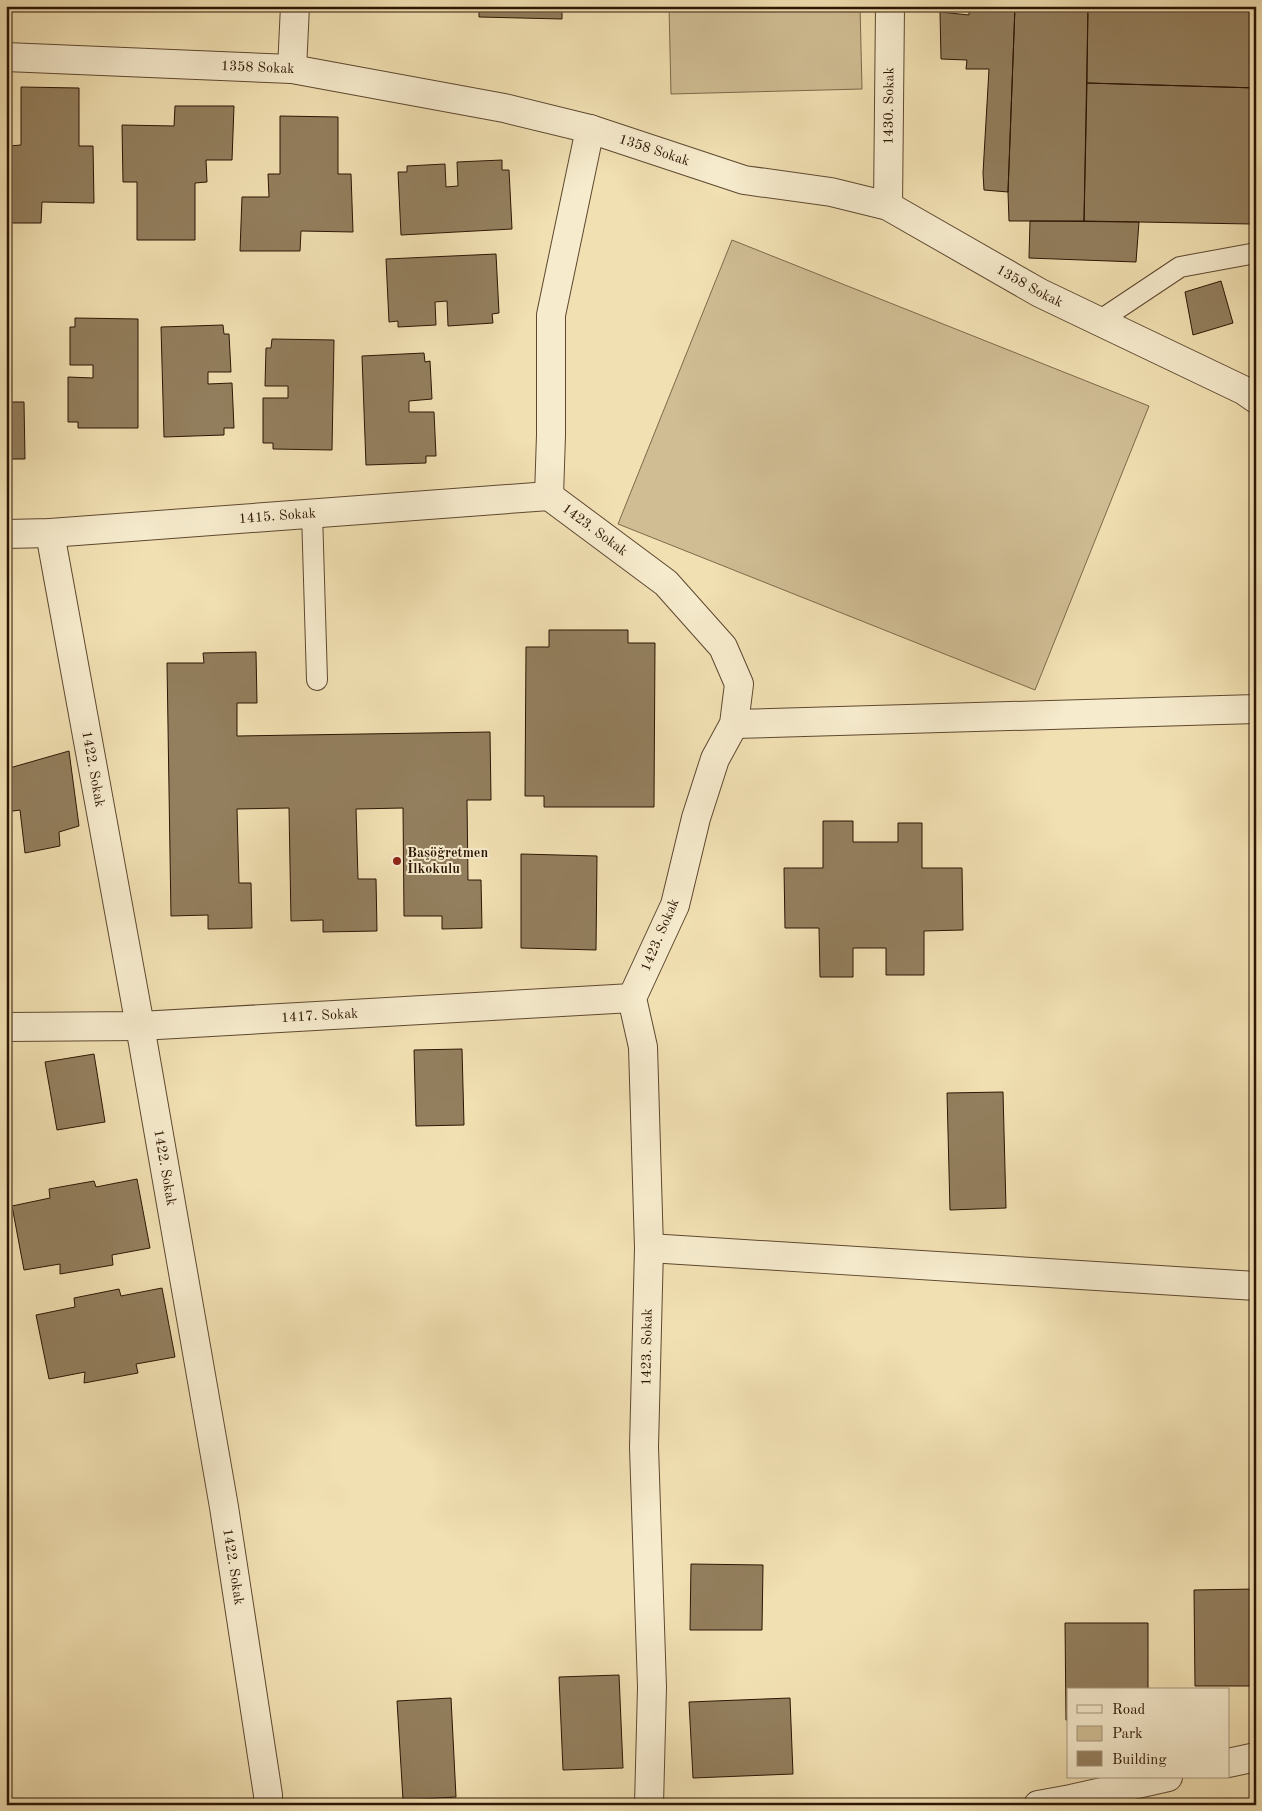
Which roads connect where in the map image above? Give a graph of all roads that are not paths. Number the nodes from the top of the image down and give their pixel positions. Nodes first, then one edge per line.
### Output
1 (295, 6) edge
2 (890, 6) edge
3 (6, 57) edge
4 (292, 69) junction
5 (590, 129) junction
6 (888, 206) junction
7 (1256, 253) edge
8 (1099, 321) junction
9 (1256, 399) edge
10 (548, 496) junction
11 (312, 514) junction
12 (50, 533) junction
13 (6, 534) edge
14 (317, 680) dead end
15 (1256, 709) edge
16 (734, 724) junction
17 (632, 998) junction
18 (140, 1026) junction
19 (6, 1027) edge
20 (649, 1248) junction
21 (1256, 1286) edge
22 (1256, 1757) edge
23 (1230, 1763) edge
24 (1164, 1778) edge
25 (268, 1805) edge
26 (650, 1805) edge
27 (1038, 1805) edge

1 - 4 street
2 - 6 street, 1430. Sokak
3 - 4 street, 1358 Sokak
4 - 5 street, 1358 Sokak
5 - 6 street, 1358 Sokak
5 - 10 street, 1423. Sokak
6 - 8 street, 1358 Sokak
7 - 8 lane
8 - 9 street, 1358 Sokak
10 - 11 street, 1415. Sokak
10 - 16 street, 1423. Sokak
11 - 12 street, 1415. Sokak
11 - 14 lane
12 - 13 street, 1415. Sokak
12 - 18 street, 1422. Sokak
15 - 16 street
16 - 17 street, 1423. Sokak
17 - 18 street, 1417. Sokak
17 - 20 street, 1423. Sokak
18 - 19 street, 1417. Sokak
18 - 25 street, 1422. Sokak
20 - 21 street
20 - 26 street, 1423. Sokak
22 - 23 street
24 - 27 street

